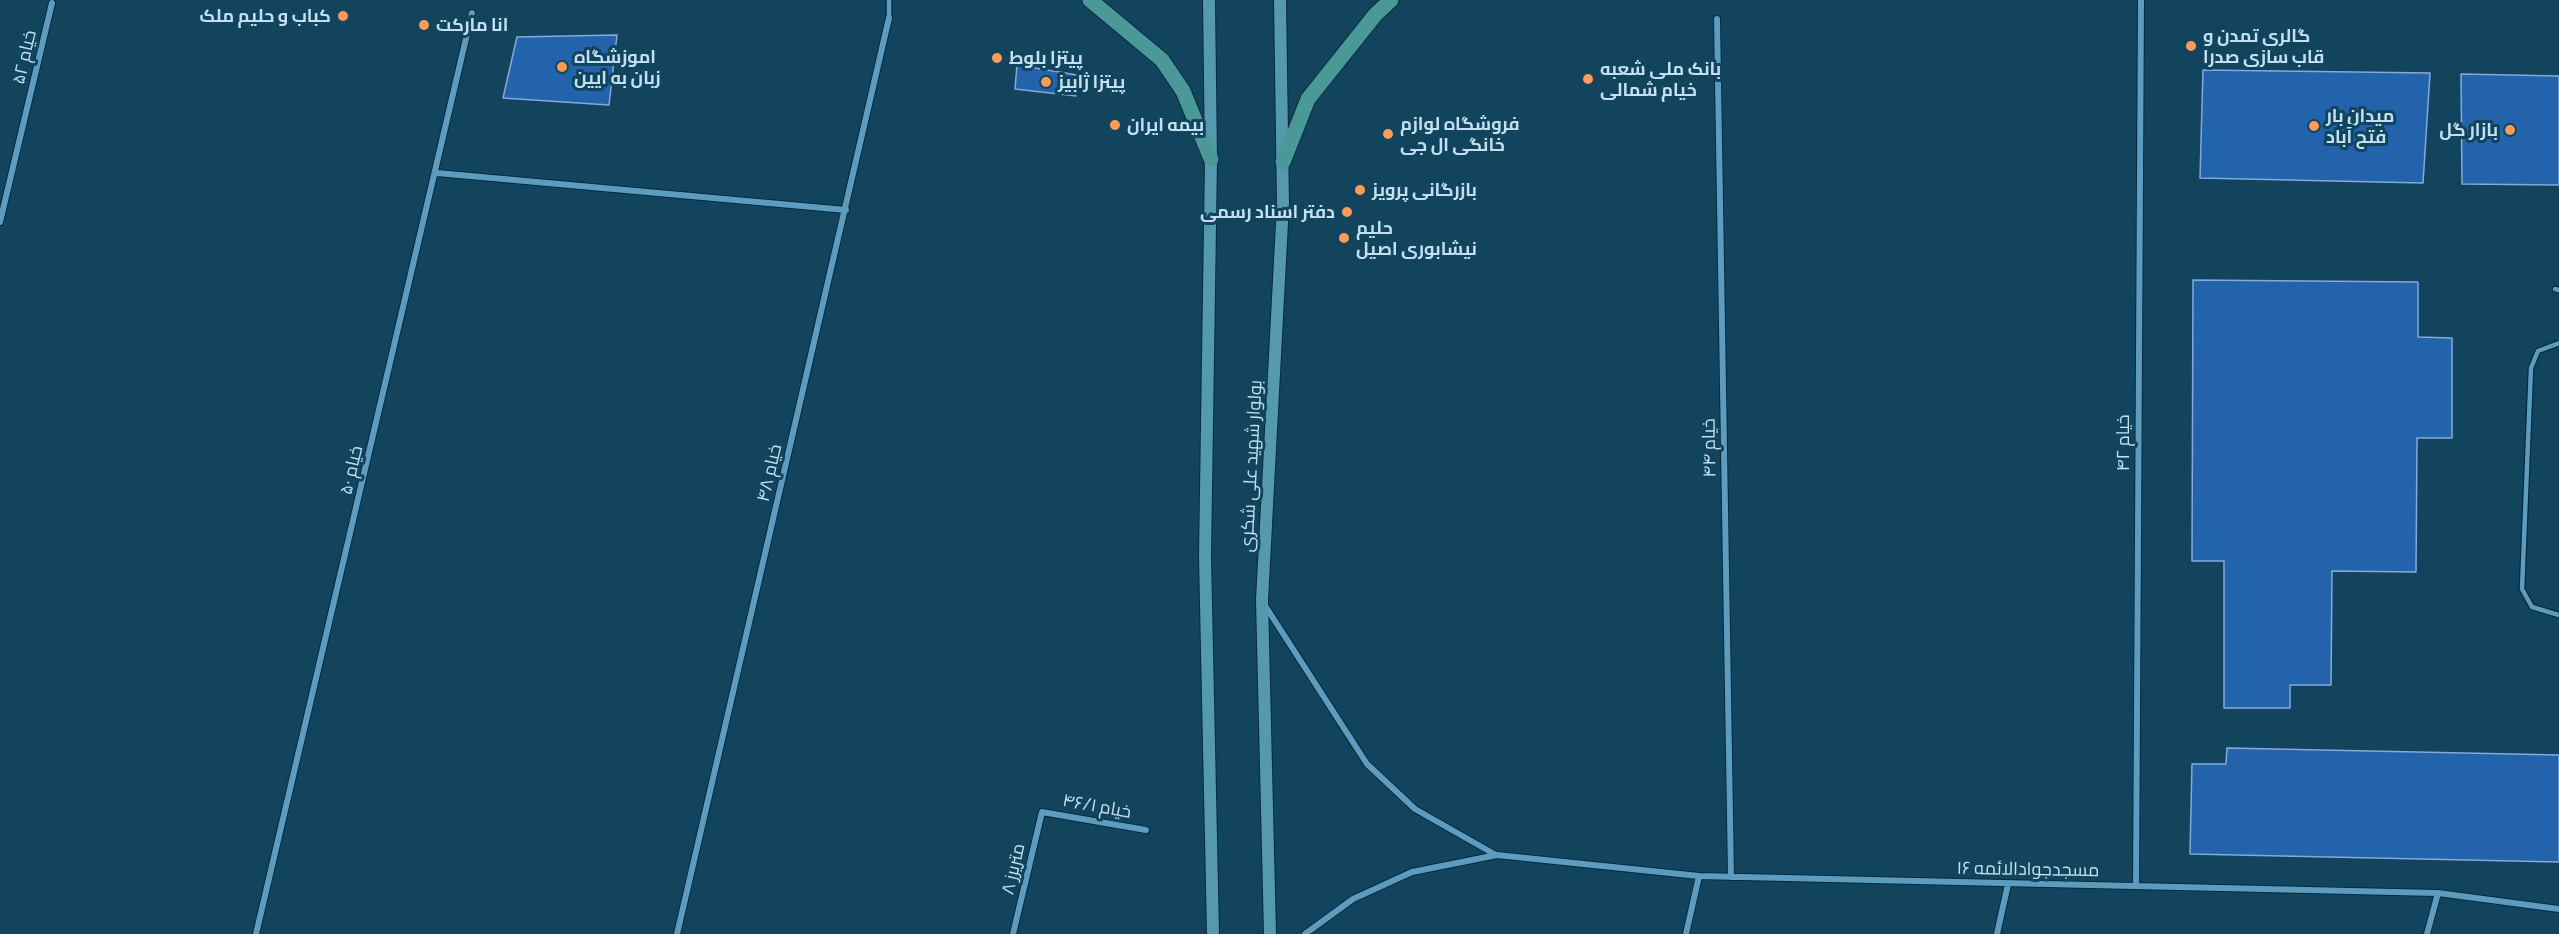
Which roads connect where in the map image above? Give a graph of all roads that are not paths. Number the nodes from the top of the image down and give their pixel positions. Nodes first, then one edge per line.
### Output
1 (889, 0) edge
2 (1090, 0) edge
3 (1209, 0) edge
4 (1280, 0) edge
5 (1391, 0) edge
6 (2141, 0) edge
7 (52, 3) dead end
8 (472, 13) dead end
9 (889, 18) joint
10 (1717, 19) dead end
11 (1211, 159) junction
12 (1283, 162) junction
13 (437, 173) junction
14 (846, 210) junction
15 (1, 214) edge
16 (0, 222) edge
17 (2559, 343) edge
18 (1262, 600) junction
19 (2559, 615) edge
20 (1042, 812) joint
21 (1146, 830) dead end
22 (1497, 855) junction
23 (1700, 876) junction
24 (1731, 877) junction
25 (2008, 884) junction
26 (2136, 886) junction
27 (2438, 893) junction
28 (2559, 909) edge
29 (256, 934) edge
30 (677, 934) edge
31 (1013, 934) edge
32 (1213, 934) edge
33 (1270, 934) edge
34 (1305, 934) edge
35 (1686, 934) edge
36 (1997, 934) edge
37 (2427, 934) edge

1 - 9 lane
2 - 11 main road
3 - 11 main road
4 - 12 main road, بولوار شهید علی شکری
5 - 12 main road
6 - 26 street, خیام ۴۲
7 - 15 street, خیام ۵۲
8 - 13 street, خیام ۵۰
9 - 14 street, خیام ۴۸
10 - 24 street, خیام ۴۴
11 - 32 main road
12 - 18 main road, بولوار شهید علی شکری
13 - 14 street
13 - 29 street, خیام ۵۰
14 - 30 street, خیام ۴۸
15 - 16 street, خیام ۵۲
17 - 19 lane
18 - 22 street
18 - 33 main road, بولوار شهید علی شکری
20 - 21 street, خیام ۴۶/۱
20 - 31 street, ۸ متریرز
22 - 23 street, مسجدجوادالائمه ۱۶
22 - 34 street
23 - 24 street, مسجدجوادالائمه ۱۶
23 - 35 street
24 - 25 street, مسجدجوادالائمه ۱۶
25 - 26 street, مسجدجوادالائمه ۱۶
25 - 36 street
26 - 27 street, مسجدجوادالائمه ۱۶
27 - 28 street, مسجدجوادالائمه ۱۶
27 - 37 street

